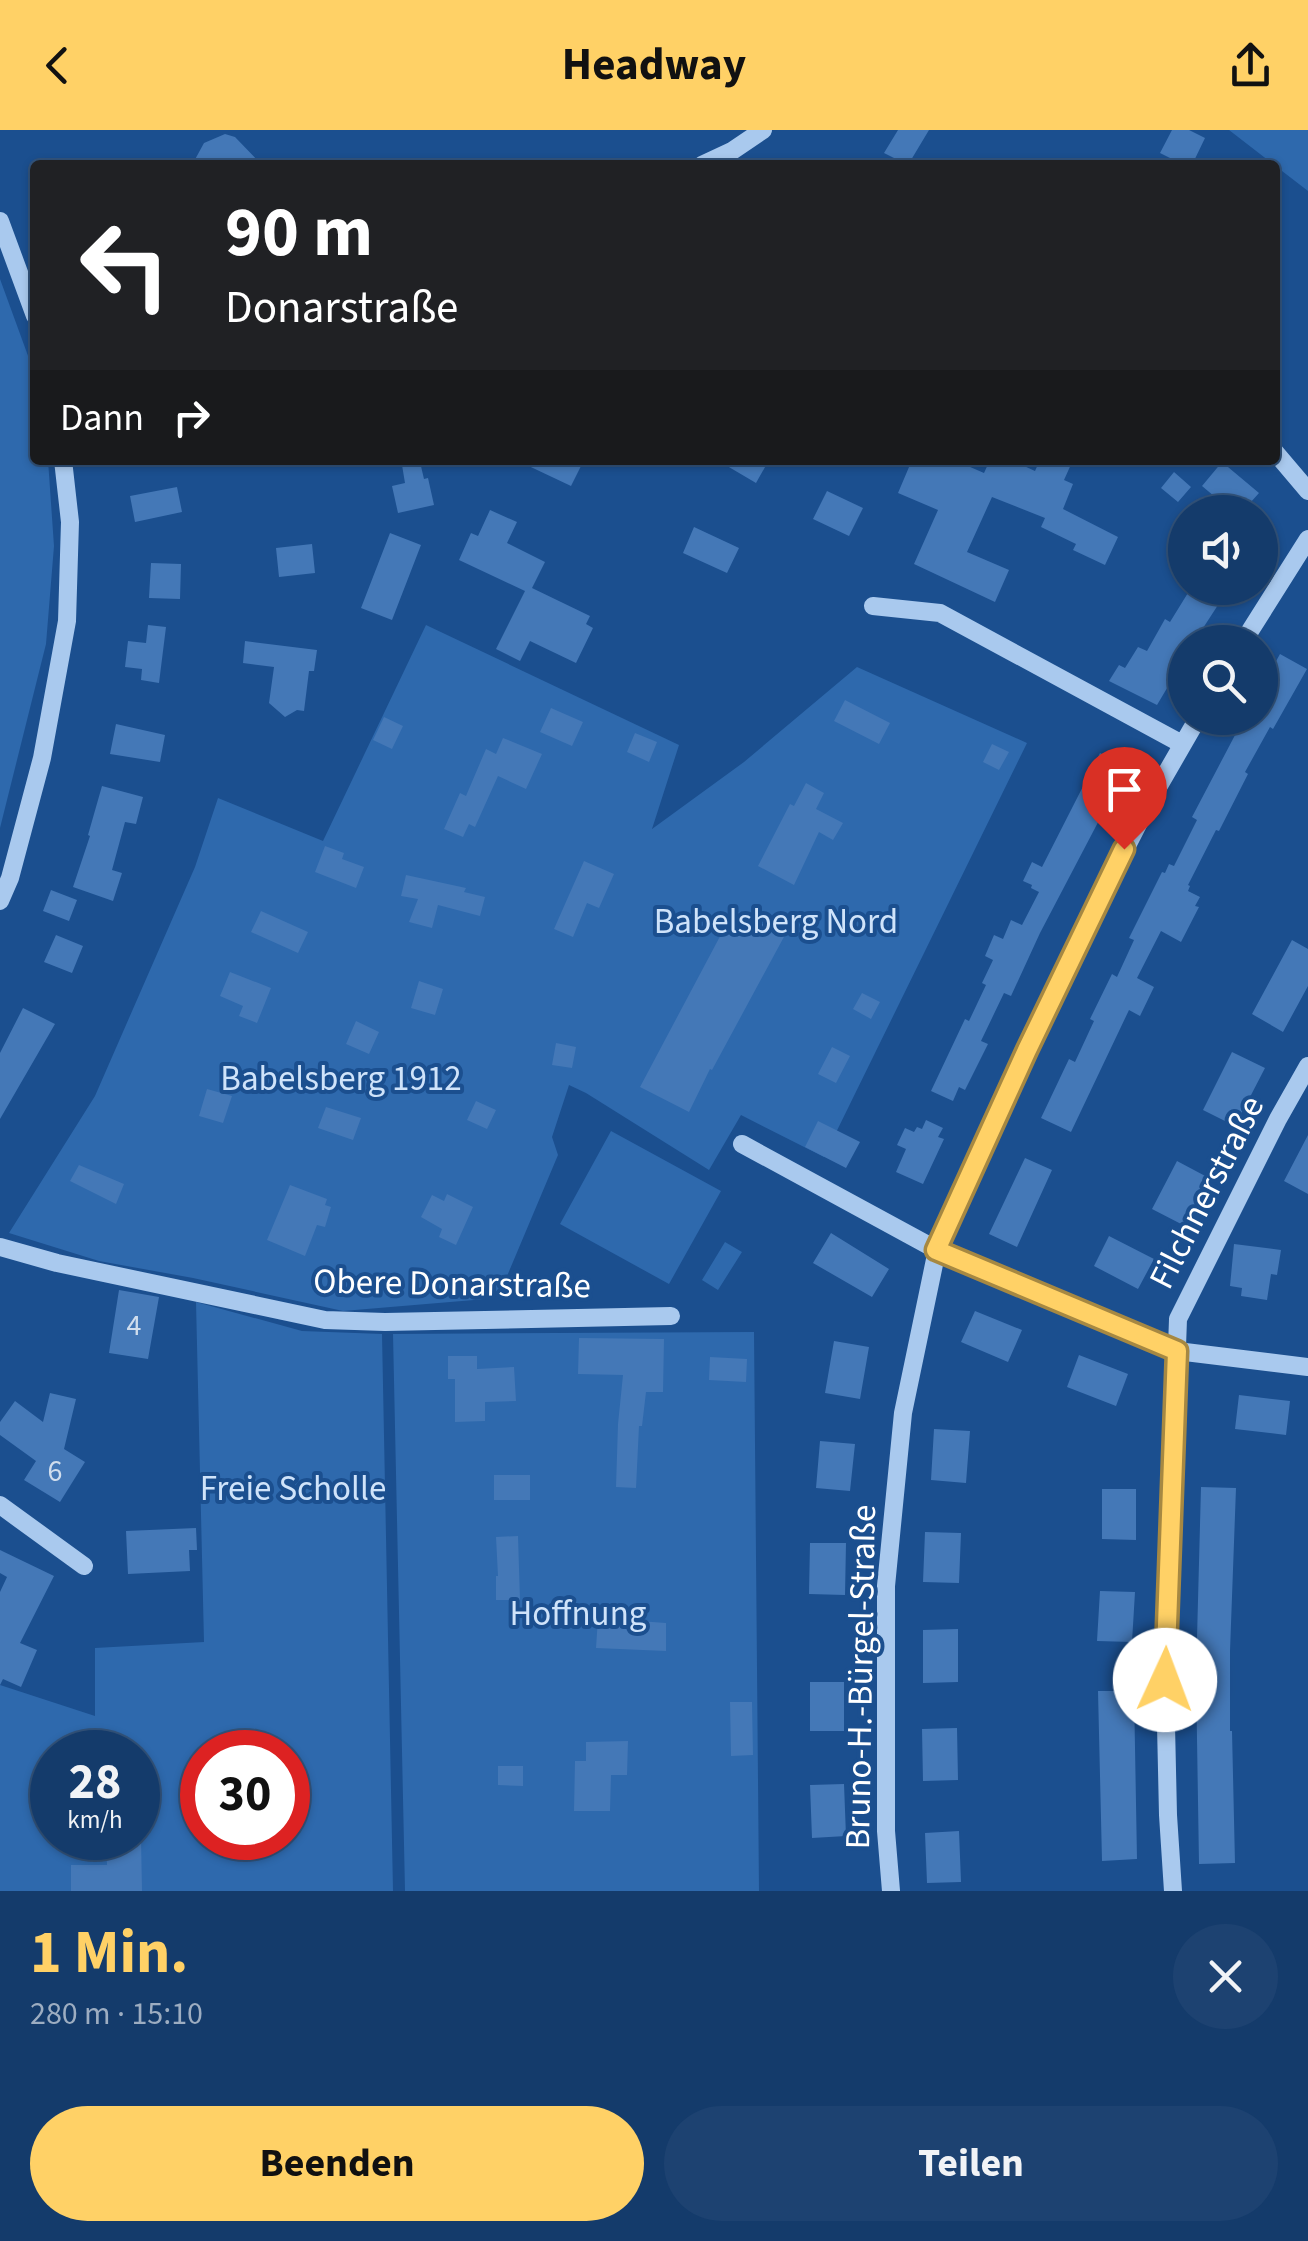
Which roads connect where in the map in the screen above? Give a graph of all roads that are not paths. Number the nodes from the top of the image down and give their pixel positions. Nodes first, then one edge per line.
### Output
1 (763, 130) edge
2 (713, 160) edge
3 (0, 221) edge
4 (30, 302) edge
5 (1280, 458) edge
6 (64, 465) edge
7 (1308, 490) edge
8 (1308, 539) edge
9 (874, 606) dead end
10 (1255, 625) edge
11 (1188, 735) edge
12 (1182, 744) junction
13 (0, 900) edge
14 (1308, 1066) edge
15 (742, 1144) dead end
16 (0, 1247) edge
17 (936, 1250) junction
18 (671, 1316) dead end
19 (1177, 1351) junction
20 (1308, 1367) edge
21 (0, 1505) edge
22 (84, 1566) dead end
23 (890, 1891) edge
24 (1173, 1891) edge

1 - 2 street
3 - 4 street
5 - 7 street
6 - 13 street
8 - 10 street
9 - 12 street
11 - 12 street, Bruno-H.-Bürgel-Straße
12 - 17 street, Bruno-H.-Bürgel-Straße
14 - 19 street, Filchnerstraße
15 - 17 street
16 - 18 street, Obere Donarstraße
17 - 19 street
17 - 23 street, Bruno-H.-Bürgel-Straße
19 - 20 street
19 - 24 street, Filchnerstraße
21 - 22 street

